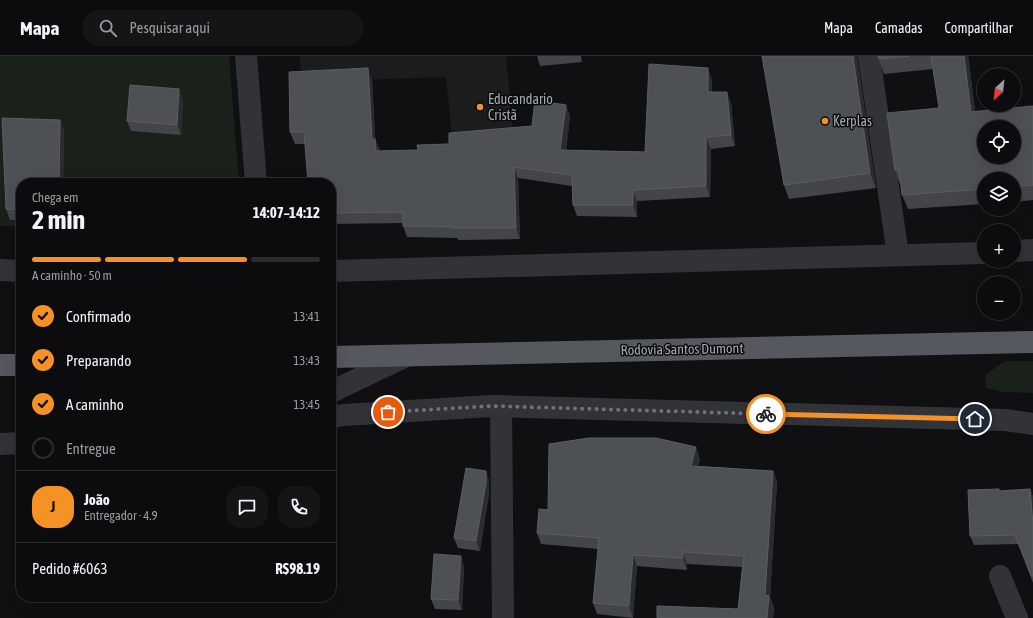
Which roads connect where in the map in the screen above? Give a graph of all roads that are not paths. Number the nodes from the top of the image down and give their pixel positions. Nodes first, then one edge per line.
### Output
1 (246, 56) edge
2 (869, 56) edge
3 (256, 178) edge
4 (1033, 250) edge
5 (1021, 251) edge
6 (977, 252) edge
7 (898, 255) junction
8 (0, 270) edge
9 (16, 271) edge
10 (336, 271) edge
11 (1033, 342) edge
12 (406, 356) junction
13 (336, 357) edge
14 (0, 365) edge
15 (16, 365) edge
16 (336, 390) edge
17 (501, 406) junction
18 (336, 416) edge
19 (1033, 424) edge
20 (1000, 576) dead end
21 (503, 618) edge
22 (1017, 618) edge

1 - 3 street
2 - 7 street
4 - 5 street
6 - 7 street
7 - 10 street
8 - 9 street
11 - 12 highway, Rodovia Santos Dumont
12 - 13 highway, Rodovia Santos Dumont
12 - 16 street
14 - 15 highway
17 - 18 street
17 - 19 street
17 - 21 street
20 - 22 street

